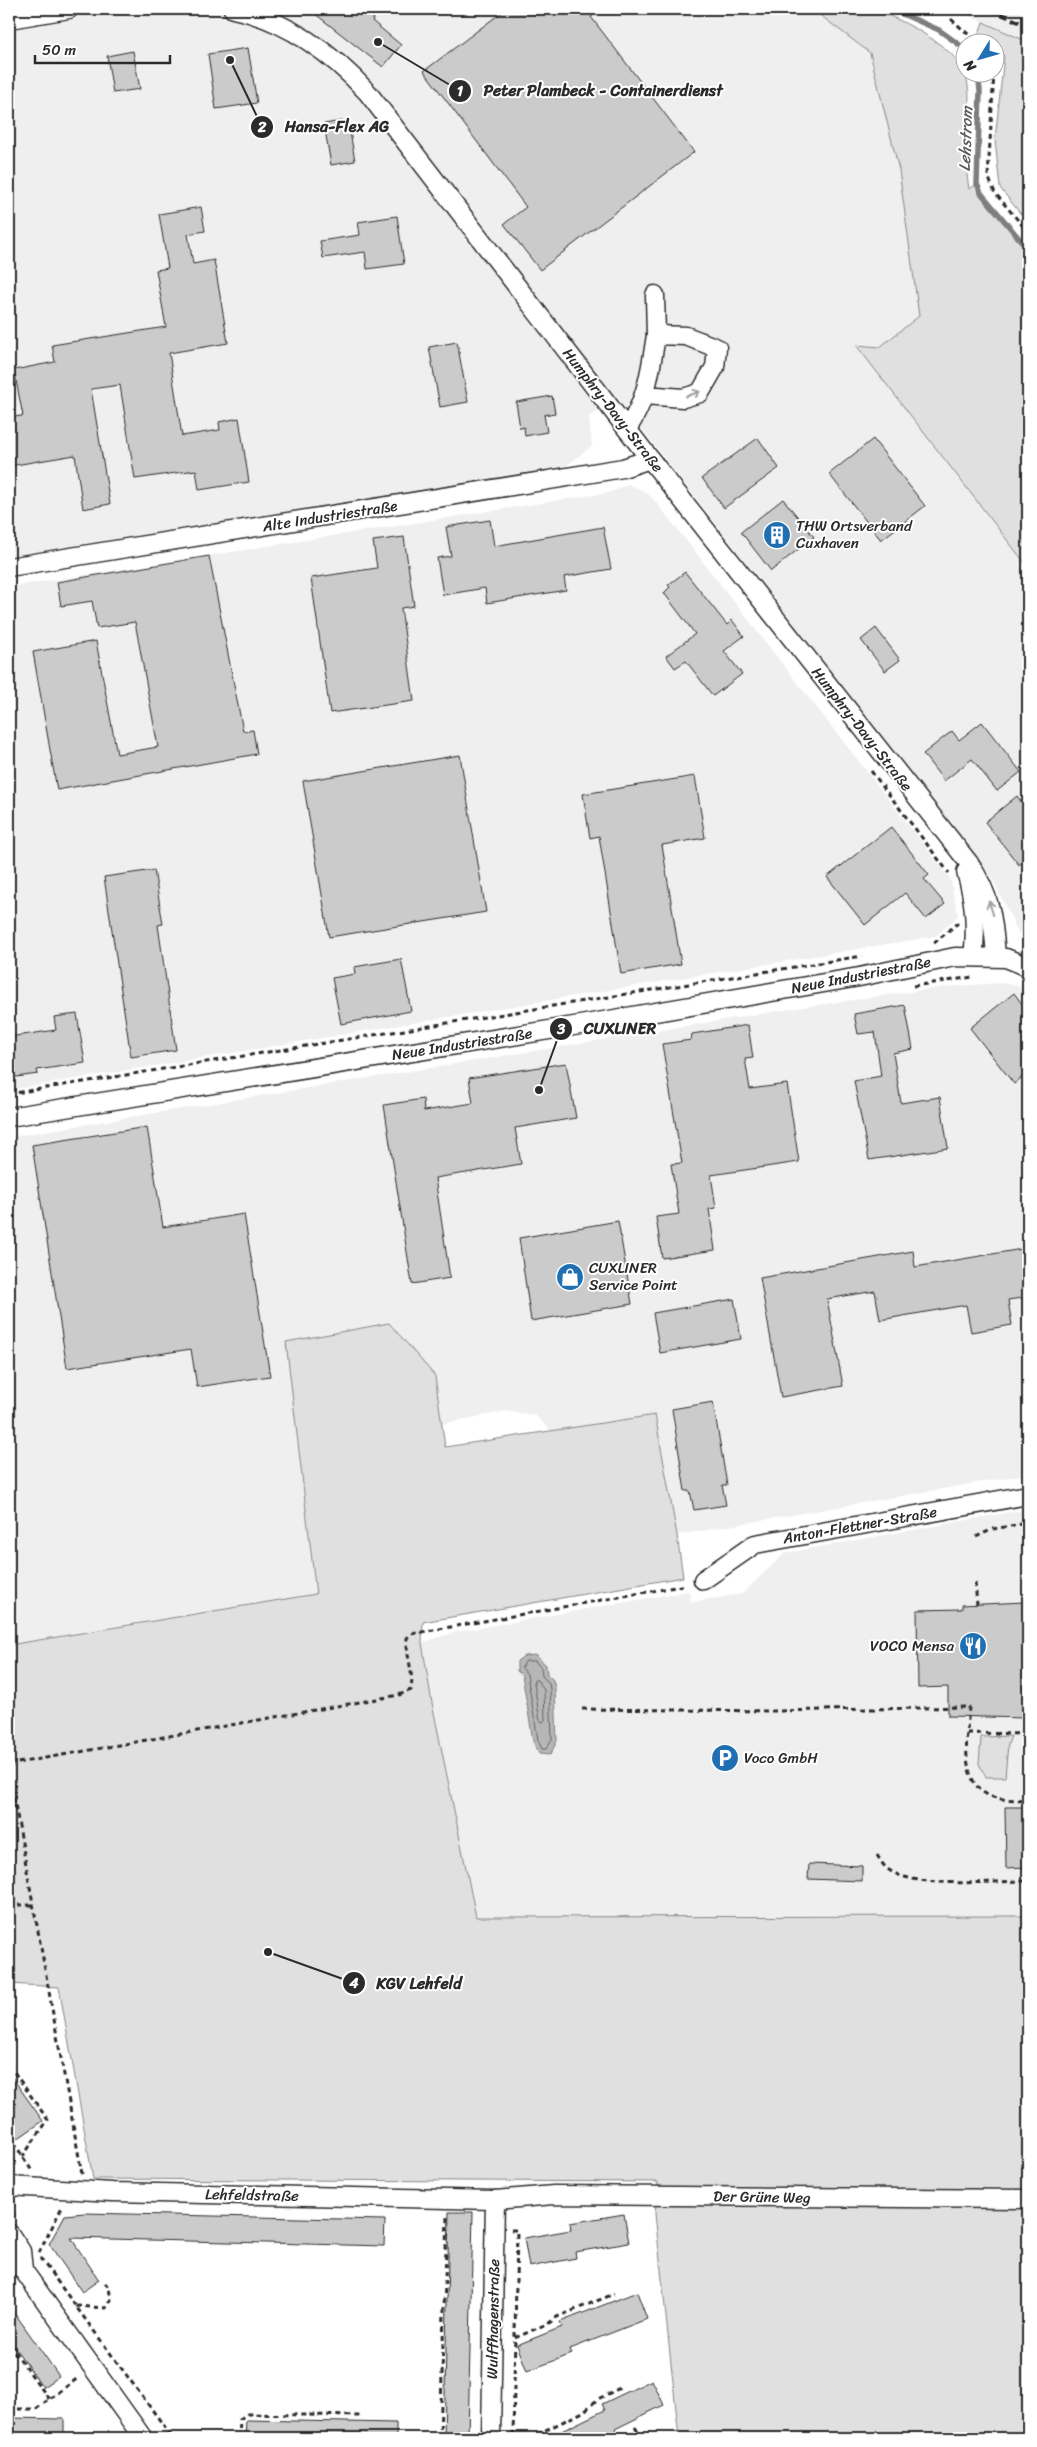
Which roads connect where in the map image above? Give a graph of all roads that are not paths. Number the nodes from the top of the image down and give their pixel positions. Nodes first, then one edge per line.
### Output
1 (69, 9) edge
2 (233, 9) edge
3 (9, 18) edge
4 (655, 295) dead end
5 (656, 335) junction
6 (645, 395) junction
7 (628, 428) junction
8 (650, 459) junction
9 (9, 567) edge
10 (960, 854) junction
11 (973, 956) junction
12 (996, 956) junction
13 (1028, 967) edge
14 (9, 1117) edge
15 (1028, 1494) edge
16 (703, 1580) dead end
17 (12, 2192) edge
18 (1028, 2199) edge
19 (495, 2200) junction
20 (12, 2228) edge
21 (9, 2258) edge
22 (23, 2270) junction
23 (143, 2438) edge
24 (491, 2438) edge

1 - 3 street
2 - 7 street, Humphry-Davy-Straße
4 - 5 street
5 - 6 street
6 -> 5 street
6 - 7 street
7 - 8 street, Humphry-Davy-Straße
8 - 9 street, Alte Industriestraße
8 - 10 street, Humphry-Davy-Straße
10 - 11 street, Humphry-Davy-Straße
12 -> 10 street, Humphry-Davy-Straße
11 - 12 street
11 - 14 street, Neue Industriestraße
12 - 13 street
15 - 16 street, Anton-Flettner-Straße
17 - 19 street, Lehfeldstraße
18 - 19 street, Der Grüne Weg
19 - 24 street, Wulffhagenstraße
20 - 22 street
21 - 22 street
22 - 23 street

